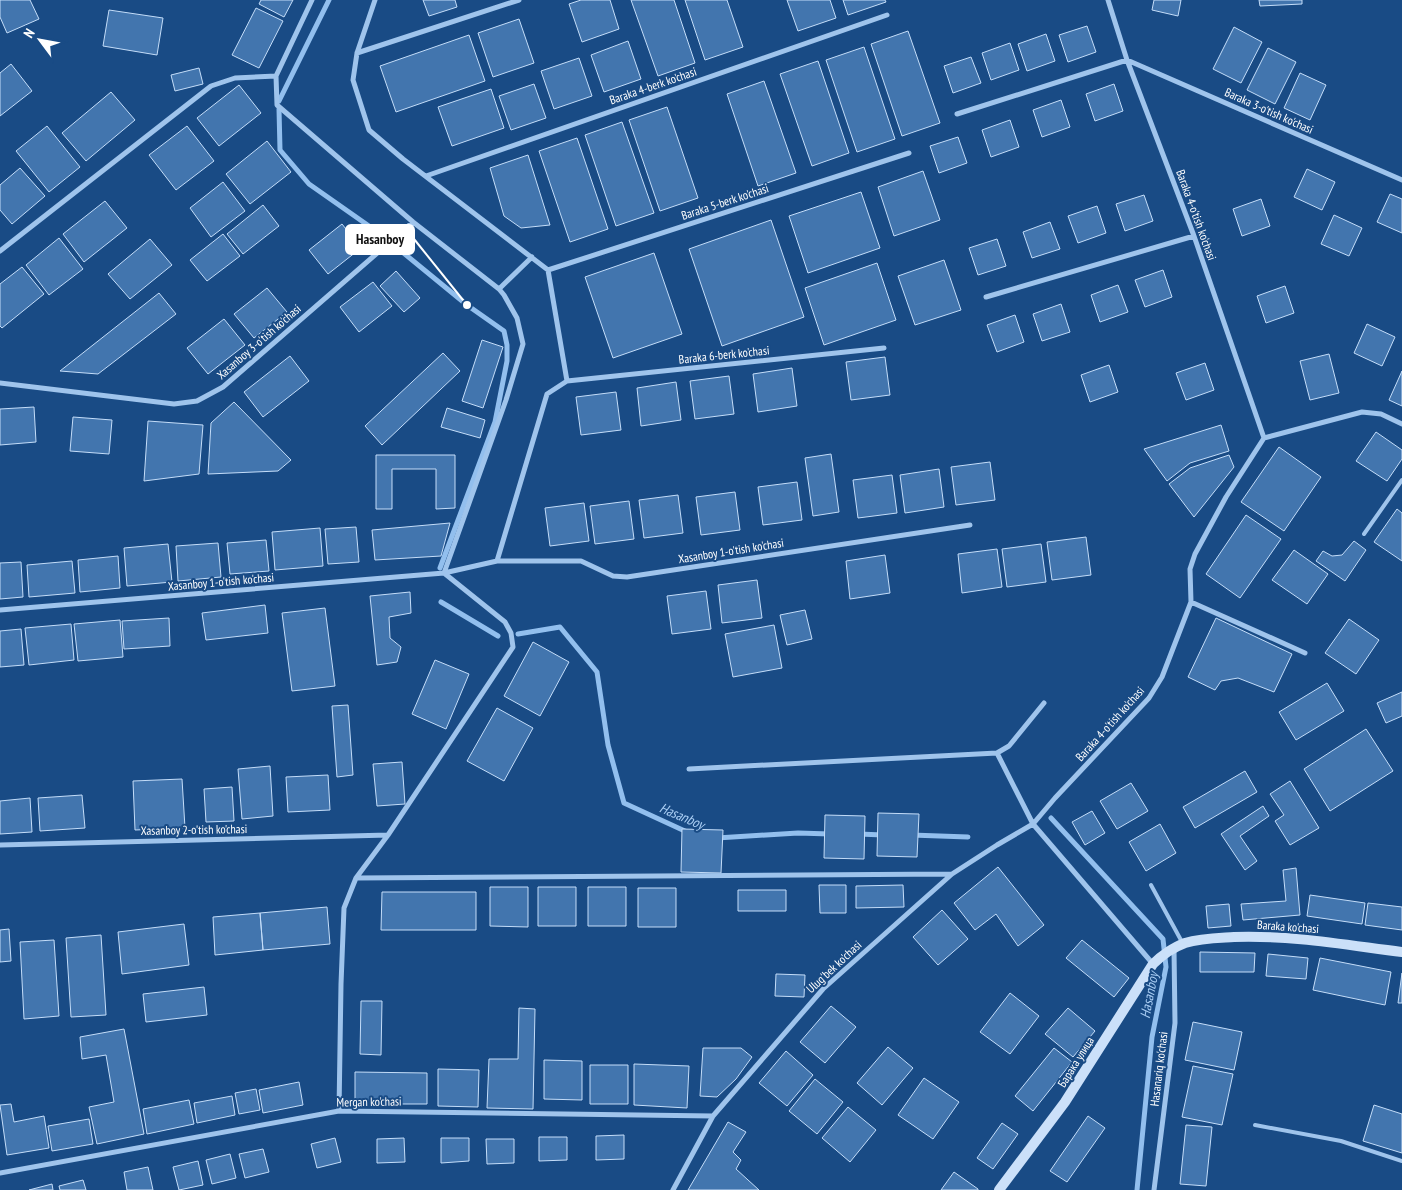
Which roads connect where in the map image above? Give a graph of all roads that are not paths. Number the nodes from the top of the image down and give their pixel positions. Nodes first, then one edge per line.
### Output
1 (312, 0) edge
2 (375, 0) edge
3 (519, 0) edge
4 (1108, 0) edge
5 (887, 15) dead end
6 (357, 53) junction
7 (1127, 60) junction
8 (276, 76) junction
9 (958, 114) dead end
10 (909, 153) dead end
11 (426, 176) junction
12 (1402, 180) edge
13 (413, 222) junction
14 (1194, 236) junction
15 (0, 251) edge
16 (532, 257) junction
17 (548, 270) junction
18 (499, 289) junction
19 (986, 297) dead end
20 (884, 348) dead end
21 (567, 381) junction
22 (0, 383) edge
23 (1402, 424) edge
24 (1264, 438) junction
25 (1402, 480) edge
26 (970, 525) dead end
27 (1364, 534) dead end
28 (497, 561) junction
29 (444, 573) junction
30 (1191, 602) junction
31 (0, 610) edge
32 (1305, 653) dead end
33 (1044, 703) dead end
34 (997, 753) junction
35 (689, 769) dead end
36 (1033, 824) junction
37 (388, 835) junction
38 (0, 845) edge
39 (952, 874) junction
40 (356, 878) junction
41 (1151, 885) dead end
42 (1184, 944) junction
43 (1174, 949) junction
44 (1402, 952) edge
45 (1155, 962) junction
46 (339, 1111) junction
47 (713, 1116) junction
48 (1255, 1125) dead end
49 (1402, 1161) edge
50 (0, 1173) edge
51 (673, 1190) edge
52 (999, 1190) edge
53 (1154, 1190) edge

1 - 8 street
2 - 6 street
3 - 6 street
4 - 7 street, Baraka 4-o'tish ko'chasi
5 - 11 street, Baraka 4-berk ko'chasi
6 - 11 street
7 - 9 street
7 - 12 street, Baraka 3-o'tish ko'chasi
7 - 14 street, Baraka 4-o'tish ko'chasi
8 - 13 street
8 - 15 street
10 - 17 street, Baraka 5-berk ko'chasi
11 - 16 street
13 - 18 street
13 - 22 street, Xasanboy 3-o'tish ko'chasi
14 - 19 street
14 - 24 street, Baraka 4-o'tish ko'chasi
16 - 17 street
16 - 18 street
17 - 21 street
18 - 29 street
20 - 21 street, Baraka 6-berk ko'chasi
21 - 28 street
23 - 24 street
24 - 30 street, Baraka 4-o'tish ko'chasi
25 - 27 lane
26 - 28 street, Xasanboy 1-o'tish ko'chasi
28 - 29 street, Xasanboy 1-o'tish ko'chasi
29 - 31 street, Xasanboy 1-o'tish ko'chasi
29 - 37 street
30 - 32 street
30 - 36 street, Baraka 4-o'tish ko'chasi
33 - 34 street
34 - 35 street
34 - 36 street
36 - 39 street, Ulug'bek ko'chasi
36 - 45 street
37 - 38 street, Xasanboy 2-o'tish ko'chasi
37 - 40 street
39 - 40 street
39 - 47 street, Ulug'bek ko'chasi
40 - 46 street
41 - 42 lane
42 - 43 main road, Baraka ko'chasi
42 - 44 main road, Baraka ko'chasi
43 - 45 main road, Барака улица
43 - 53 street, Hasanariq ko'chasi
45 - 52 main road, Барака улица
46 - 47 street, Mergan ko'chasi
46 - 50 street, Mergan ko'chasi
47 - 51 street, Ulug'bek ko'chasi
48 - 49 lane

